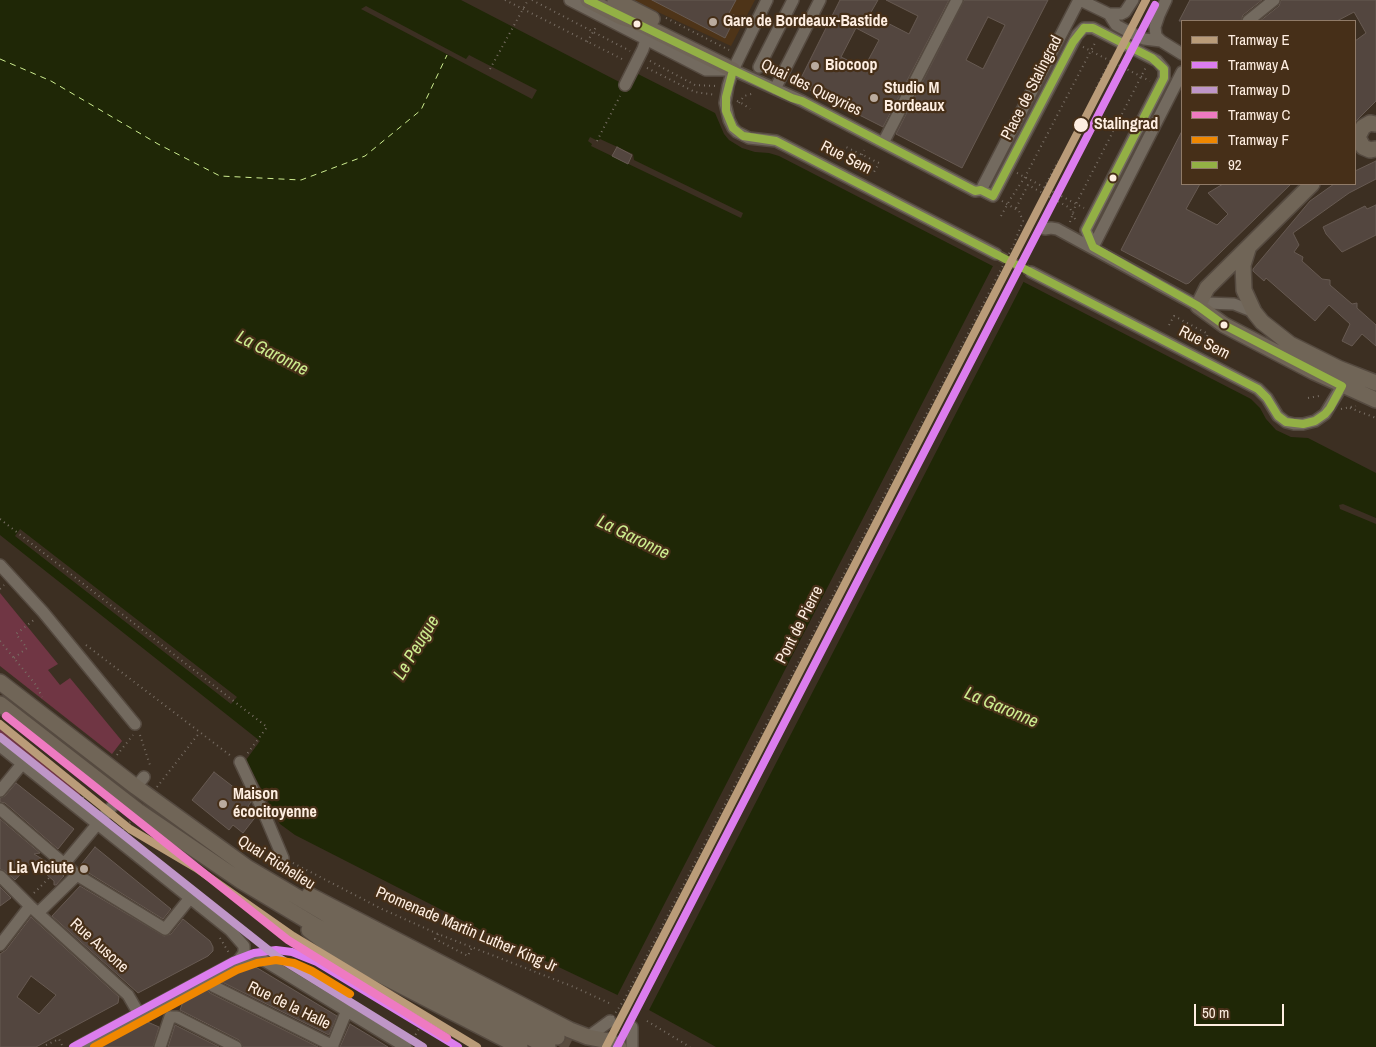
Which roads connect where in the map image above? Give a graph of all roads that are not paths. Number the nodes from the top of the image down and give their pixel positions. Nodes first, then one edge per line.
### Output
1 (570, 0) edge
2 (588, 0) edge
3 (615, 0) edge
4 (767, 0) edge
5 (793, 0) edge
6 (820, 0) edge
7 (957, 0) edge
8 (1079, 0) edge
9 (1133, 0) edge
10 (1166, 0) edge
11 (1274, 0) edge
12 (1109, 14) junction
13 (1249, 20) edge
14 (646, 39) junction
15 (1161, 41) junction
16 (1181, 53) edge
17 (760, 67) dead end
18 (732, 70) junction
19 (1181, 74) edge
20 (625, 85) road end
21 (775, 89) junction
22 (1364, 129) edge
23 (883, 143) junction
24 (1373, 150) edge
25 (1356, 153) edge
26 (1311, 185) edge
27 (980, 190) junction
28 (1045, 230) dead end
29 (1093, 247) junction
30 (1248, 249) junction
31 (996, 254) tunnel mouth
32 (1030, 272) tunnel mouth
33 (1198, 306) junction
34 (1254, 312) junction
35 (1338, 368) junction
36 (1374, 382) edge
37 (1342, 386) junction
38 (1376, 400) edge
39 (0, 565) edge
40 (0, 682) edge
41 (0, 704) edge
42 (135, 724) dead end
43 (0, 746) edge
44 (240, 762) road end
45 (22, 764) junction
46 (0, 791) edge
47 (120, 797) junction
48 (0, 808) edge
49 (98, 825) junction
50 (283, 858) road end
51 (64, 864) junction
52 (77, 875) junction
53 (244, 875) junction
54 (0, 876) edge
55 (190, 898) junction
56 (31, 907) junction
57 (0, 945) edge
58 (238, 962) junction
59 (209, 978) junction
60 (162, 1002) junction
61 (347, 1010) junction
62 (139, 1014) junction
63 (170, 1017) junction
64 (610, 1021) road end
65 (632, 1027) dead end
66 (552, 1042) tunnel mouth
67 (585, 1042) edge
68 (409, 1043) edge
69 (332, 1046) edge
70 (78, 1047) edge
71 (160, 1047) edge
72 (236, 1047) edge
73 (520, 1047) edge
74 (619, 1047) edge
75 (632, 1047) edge

1 - 14 street
2 - 18 main road, Quai des Queyries
3 - 18 main road, Quai des Queyries
4 - 18 street
5 - 17 street
6 - 21 street
7 - 23 street
8 - 12 street, Place de Stalingrad
8 - 27 street, Place de Stalingrad
9 - 12 street
10 - 15 street
11 - 13 street
12 - 15 street, Place de Stalingrad
14 - 18 street
14 - 20 street
15 - 16 street, Place de Stalingrad
18 - 21 street, Quai des Queyries
18 - 31 street, Rue Sem
19 - 29 street
21 - 23 street, Quai des Queyries
22 - 24 main road
23 - 27 street, Quai des Queyries
24 - 25 main road
26 - 30 main road
27 - 29 street, Place de Stalingrad
28 - 29 street
29 - 33 street
30 - 33 main road
30 - 34 main road
32 - 37 street, Rue Sem
33 - 34 street
33 - 37 main road
34 - 35 main road
35 - 36 main road
35 - 37 street
36 - 37 street
37 - 38 main road
39 - 42 street
40 - 53 main road, Quai Richelieu
41 - 47 main road, Quai Richelieu
43 - 45 street
44 - 50 street
45 - 46 street
45 - 49 street
47 - 49 street
47 - 53 main road, Quai Richelieu
48 - 51 street
49 - 51 street
49 - 55 street
51 - 52 street
52 - 55 street
52 - 56 street
53 - 66 main road, Quai Richelieu
53 - 67 main road
53 - 73 main road
54 - 56 street, Rue Ausone
55 - 58 street
56 - 57 street
56 - 62 street, Rue Ausone
58 - 59 street
58 - 61 street
59 - 60 street
59 - 69 street, Rue de la Halle
60 - 62 street
60 - 63 street
61 - 68 street
61 - 69 street
62 - 70 street
63 - 71 street
63 - 72 street
64 - 67 street
65 - 75 street
67 - 74 main road

